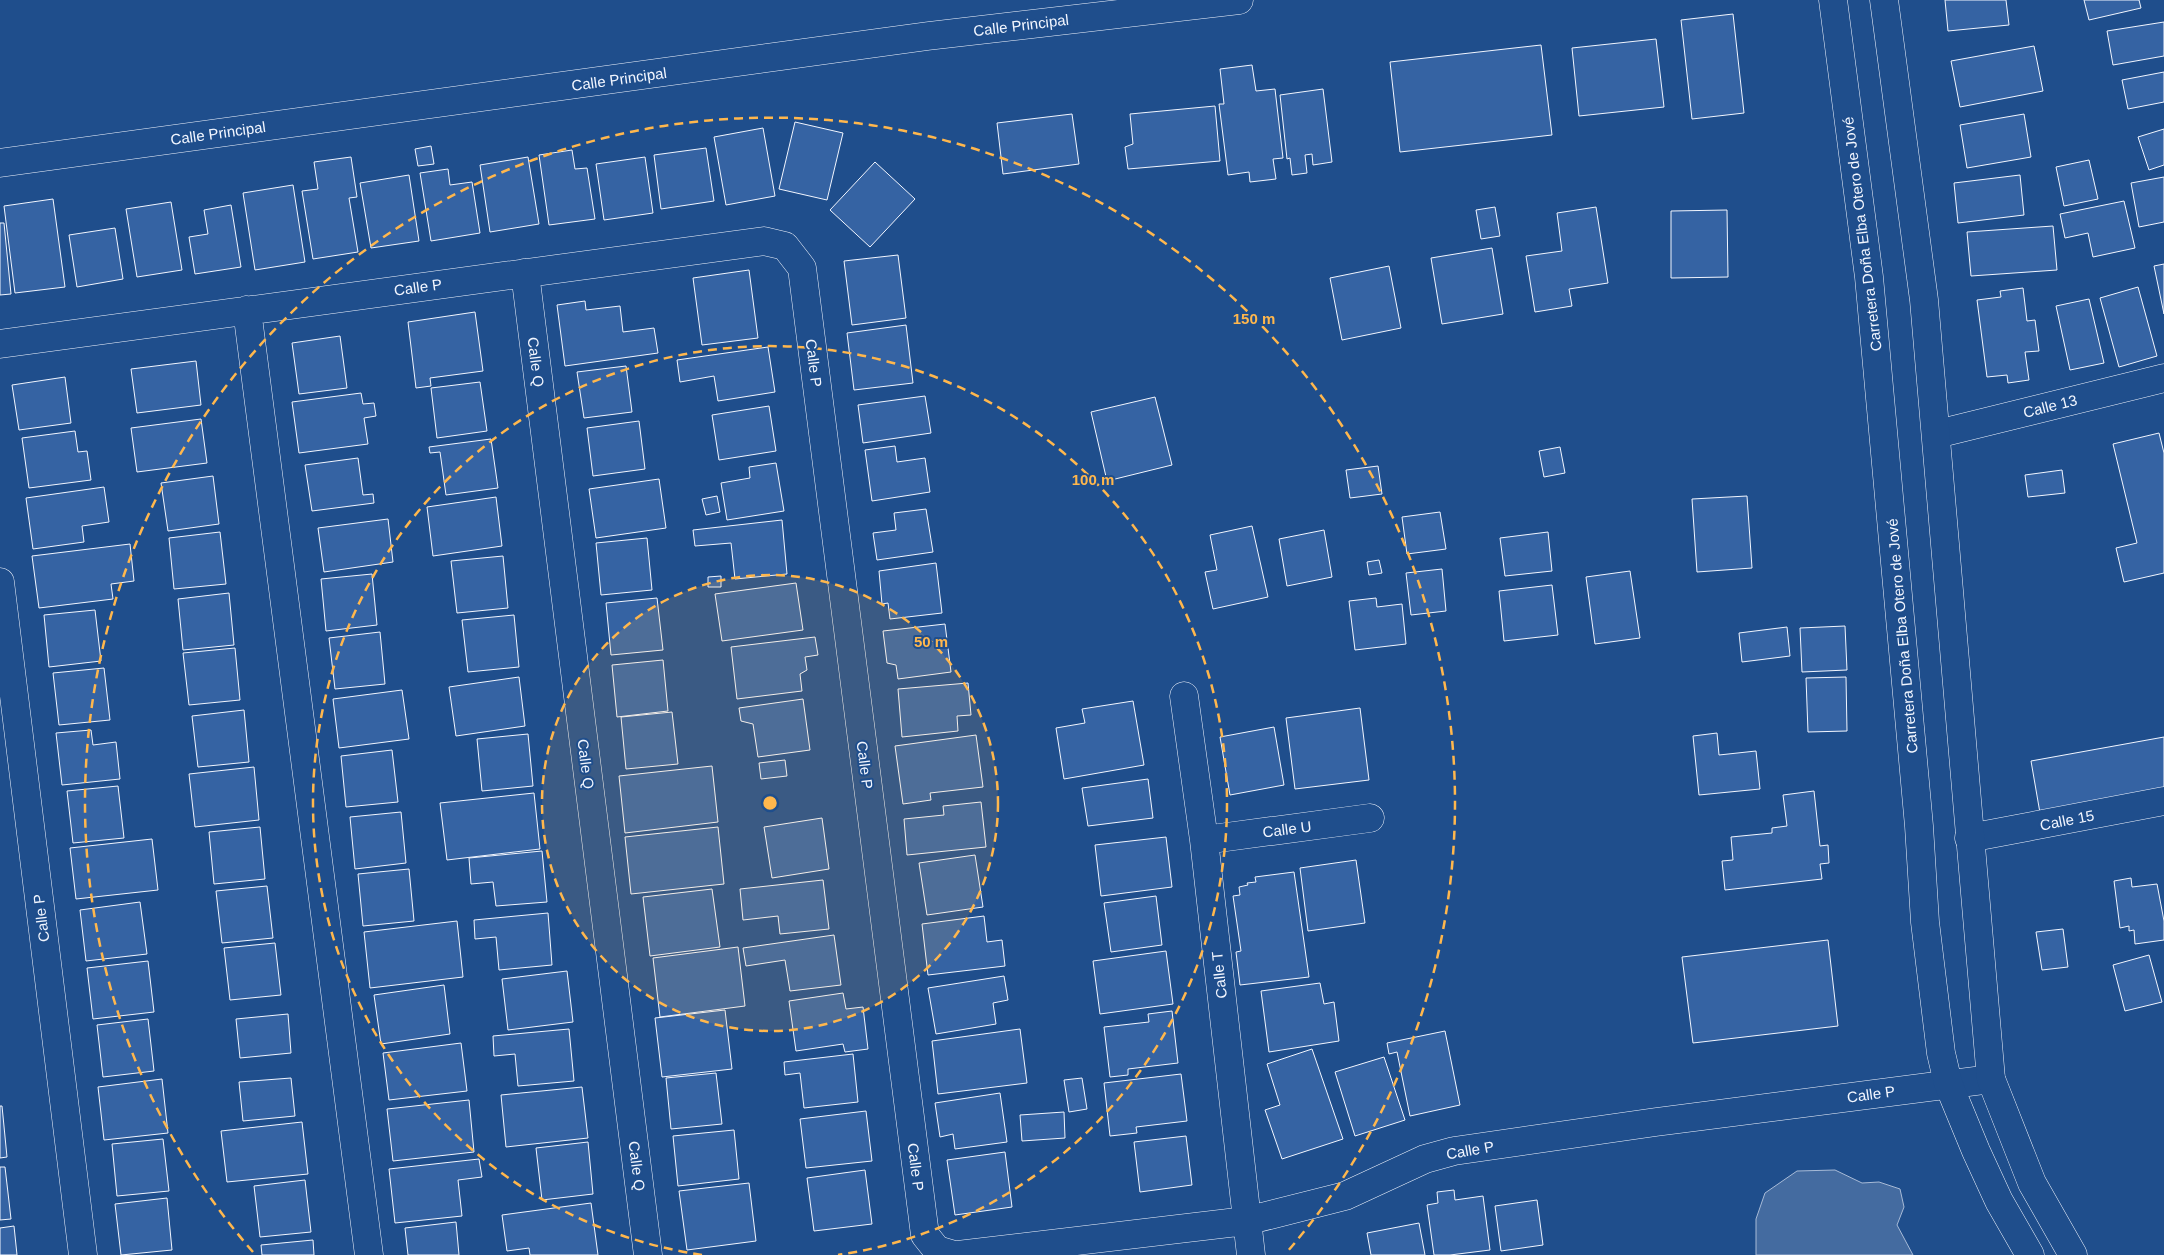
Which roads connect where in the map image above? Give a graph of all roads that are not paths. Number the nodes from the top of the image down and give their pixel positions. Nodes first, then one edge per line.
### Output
1 (1239, 0) edge
2 (1833, 0) edge
3 (1884, 0) edge
4 (0, 163) edge
5 (525, 273) junction
6 (247, 310) junction
7 (0, 344) edge
8 (2164, 378) edge
9 (1937, 434) junction
10 (0, 582) edge
11 (1184, 696) dead end
12 (2164, 801) edge
13 (1370, 818) dead end
14 (1969, 838) junction
15 (1204, 840) junction
16 (1991, 1079) junction
17 (1948, 1083) junction
18 (1246, 1222) junction
19 (83, 1255) edge
20 (369, 1255) edge
21 (648, 1255) edge
22 (956, 1255) edge
23 (1251, 1255) edge
24 (2030, 1255) edge
25 (2073, 1255) edge

1 - 4 street, Calle Principal
2 - 17 street, Carretera Doña Elba Otero de Jové
3 - 9 street
5 - 6 street, Calle P
5 - 21 street, Calle Q
5 - 22 street, Calle P
6 - 7 street, Calle P
6 - 20 street
8 - 9 street, Calle 13
9 - 14 street
10 - 19 street, Calle P
11 - 15 street, Calle T
12 - 14 street, Calle 15
13 - 15 street, Calle U
14 - 16 street
15 - 18 street, Calle T
16 - 17 street, Calle P
16 - 25 street
17 - 18 street, Calle P
17 - 24 street, Carretera Doña Elba Otero de Jové
18 - 22 street, Calle P
18 - 23 street, Calle T

